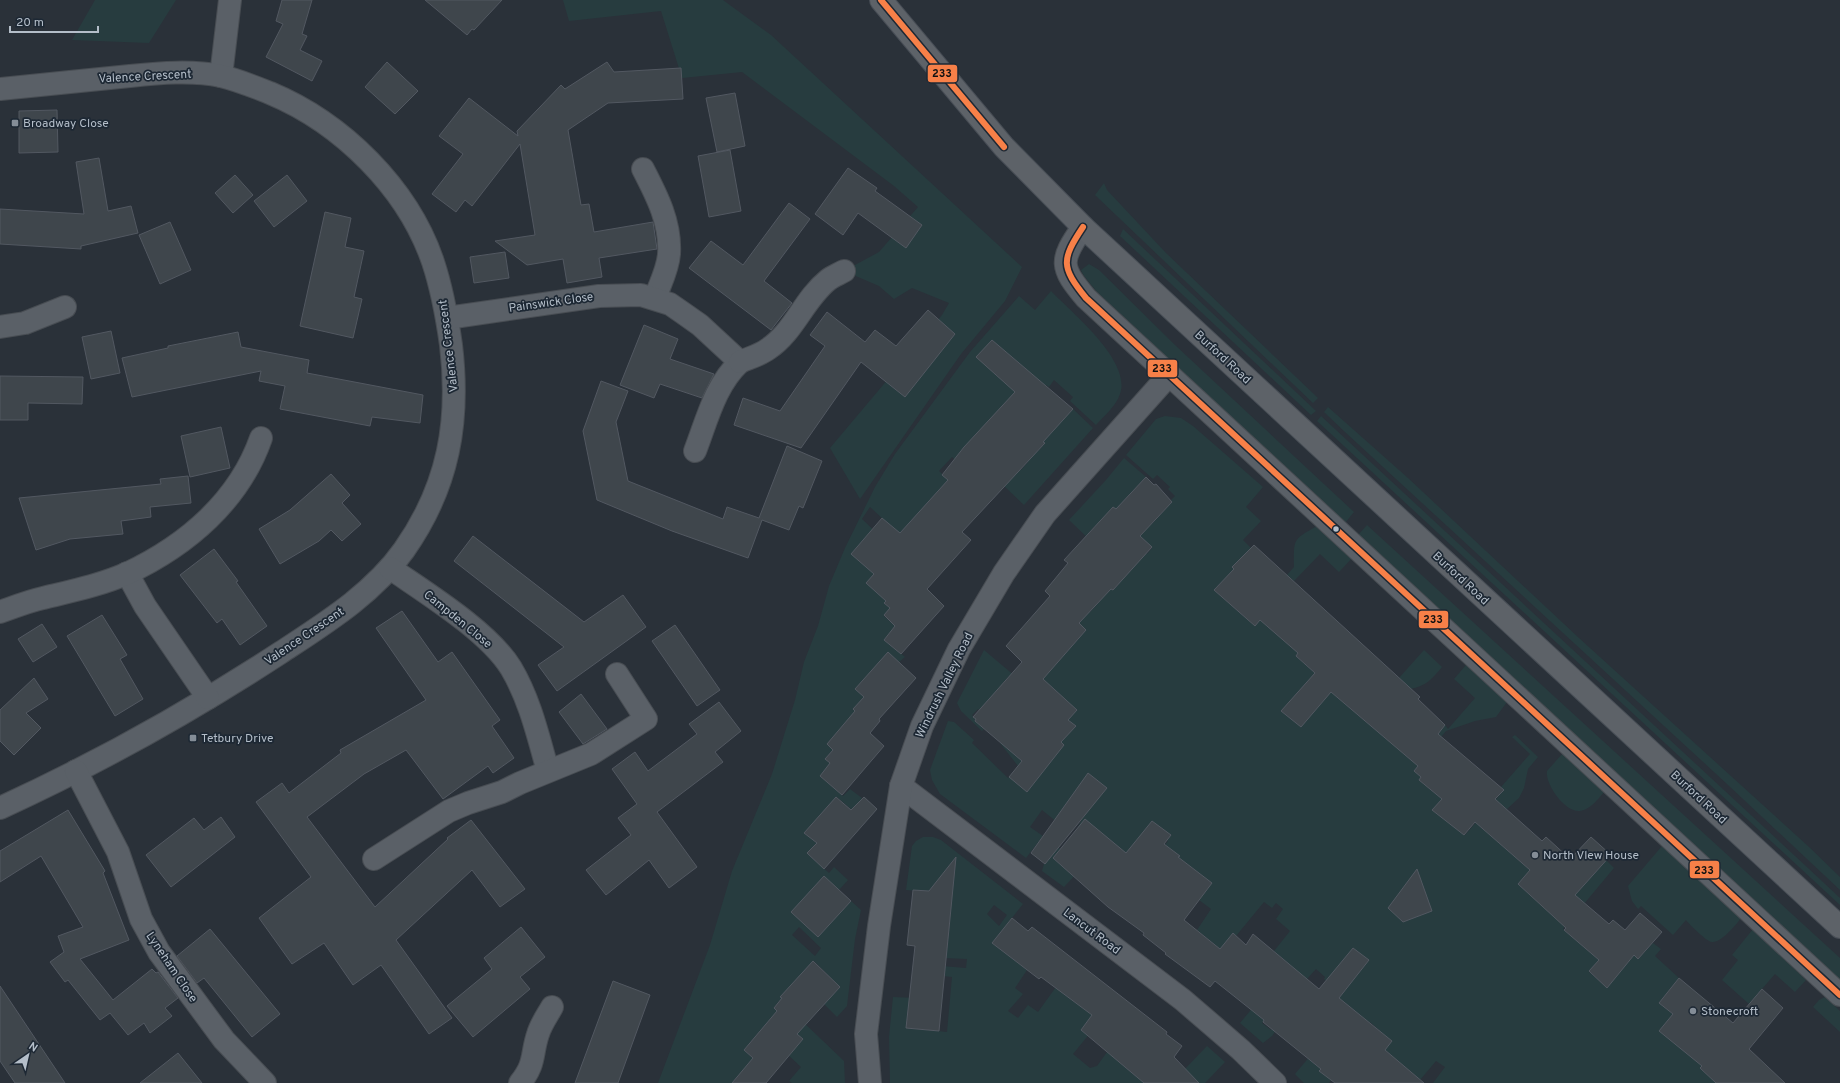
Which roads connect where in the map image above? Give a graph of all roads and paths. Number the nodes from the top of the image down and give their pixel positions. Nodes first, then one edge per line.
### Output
1 (230, 0) edge
2 (881, 0) edge
3 (221, 76) junction
4 (0, 89) edge
5 (643, 169) dead end
6 (1083, 227) junction
7 (844, 271) dead end
8 (655, 298) junction
9 (65, 307) dead end
10 (447, 318) junction
11 (0, 327) edge
12 (740, 362) junction
13 (1169, 375) junction
14 (261, 438) dead end
15 (695, 451) dead end
16 (390, 568) junction
17 (127, 573) junction
18 (0, 612) edge
19 (617, 674) dead end
20 (208, 698) junction
21 (76, 771) junction
22 (548, 771) junction
23 (901, 786) junction
24 (0, 808) edge
25 (374, 859) dead end
26 (1840, 927) edge
27 (1840, 995) edge
28 (552, 1007) dead end
29 (264, 1083) edge
30 (520, 1083) edge
31 (870, 1083) edge
32 (1275, 1083) edge

1 - 3 street
2 - 6 main road, Burford Road
3 - 4 street, Valence Crescent
3 - 10 street, Valence Crescent
5 - 8 street
6 - 13 street
6 - 26 main road, Burford Road
7 - 12 street
8 - 10 street, Painswick Close
8 - 12 street, Painswick Close
9 - 11 street
10 - 16 street, Valence Crescent
12 - 15 street
13 - 23 street, Windrush Valley Road
13 - 27 street
14 - 17 street
16 - 20 street, Valence Crescent
16 - 22 street, Campden Close
17 - 18 street
17 - 20 street
19 - 22 street
20 - 21 street, Valence Crescent
21 - 24 street, Valence Crescent
21 - 29 street, Lyneham Close
22 - 25 street
23 - 31 street, Windrush Valley Road
23 - 32 street, Lancut Road
28 - 30 street

